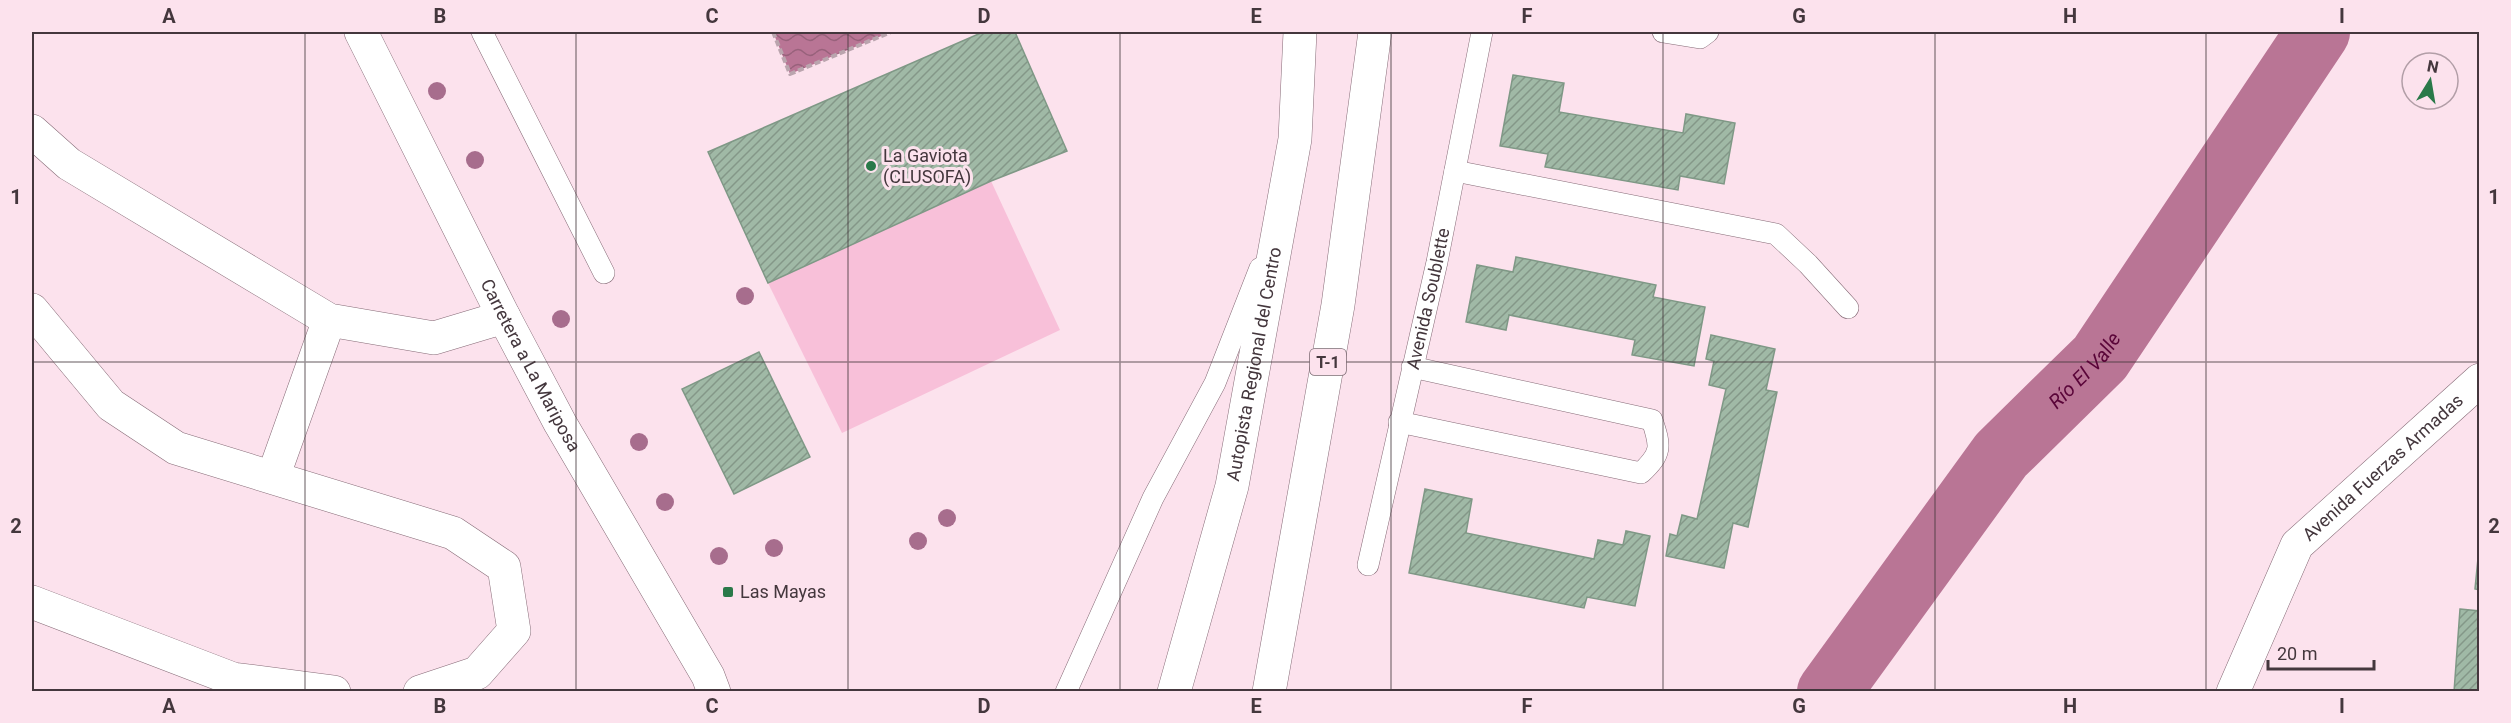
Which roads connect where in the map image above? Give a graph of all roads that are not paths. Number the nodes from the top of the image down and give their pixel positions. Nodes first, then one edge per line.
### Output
1 (361, 32) edge
2 (482, 32) edge
3 (1300, 32) edge
4 (1375, 32) edge
5 (1482, 32) edge
6 (1663, 32) edge
7 (1708, 32) edge
8 (32, 131) edge
9 (1455, 171) junction
10 (1281, 215) junction
11 (604, 273) dead end
12 (1848, 308) dead end
13 (32, 310) edge
14 (504, 317) junction
15 (329, 320) junction
16 (1412, 367) junction
17 (2480, 380) edge
18 (1399, 422) junction
19 (273, 477) junction
20 (1368, 565) dead end
21 (32, 602) edge
22 (334, 692) edge
23 (420, 692) edge
24 (714, 692) edge
25 (1066, 692) edge
26 (1174, 692) edge
27 (1269, 692) edge
28 (2233, 692) edge

1 - 14 main road, Carretera a La Mariposa
2 - 11 lane
3 - 10 main road, Autopista Regional del Centro
4 - 27 main road, T-1
5 - 9 lane, Avenida Soublette
6 - 7 lane
8 - 15 main road
9 - 12 lane
9 - 16 lane, Avenida Soublette
10 - 25 lane
10 - 26 main road, Autopista Regional del Centro
13 - 19 main road
14 - 15 main road
14 - 24 main road, Carretera a La Mariposa
15 - 19 main road
16 - 18 lane, Avenida Soublette
16 - 18 lane
17 - 28 main road, Avenida Fuerzas Armadas
18 - 20 lane, Avenida Soublette
19 - 23 main road
21 - 22 main road

